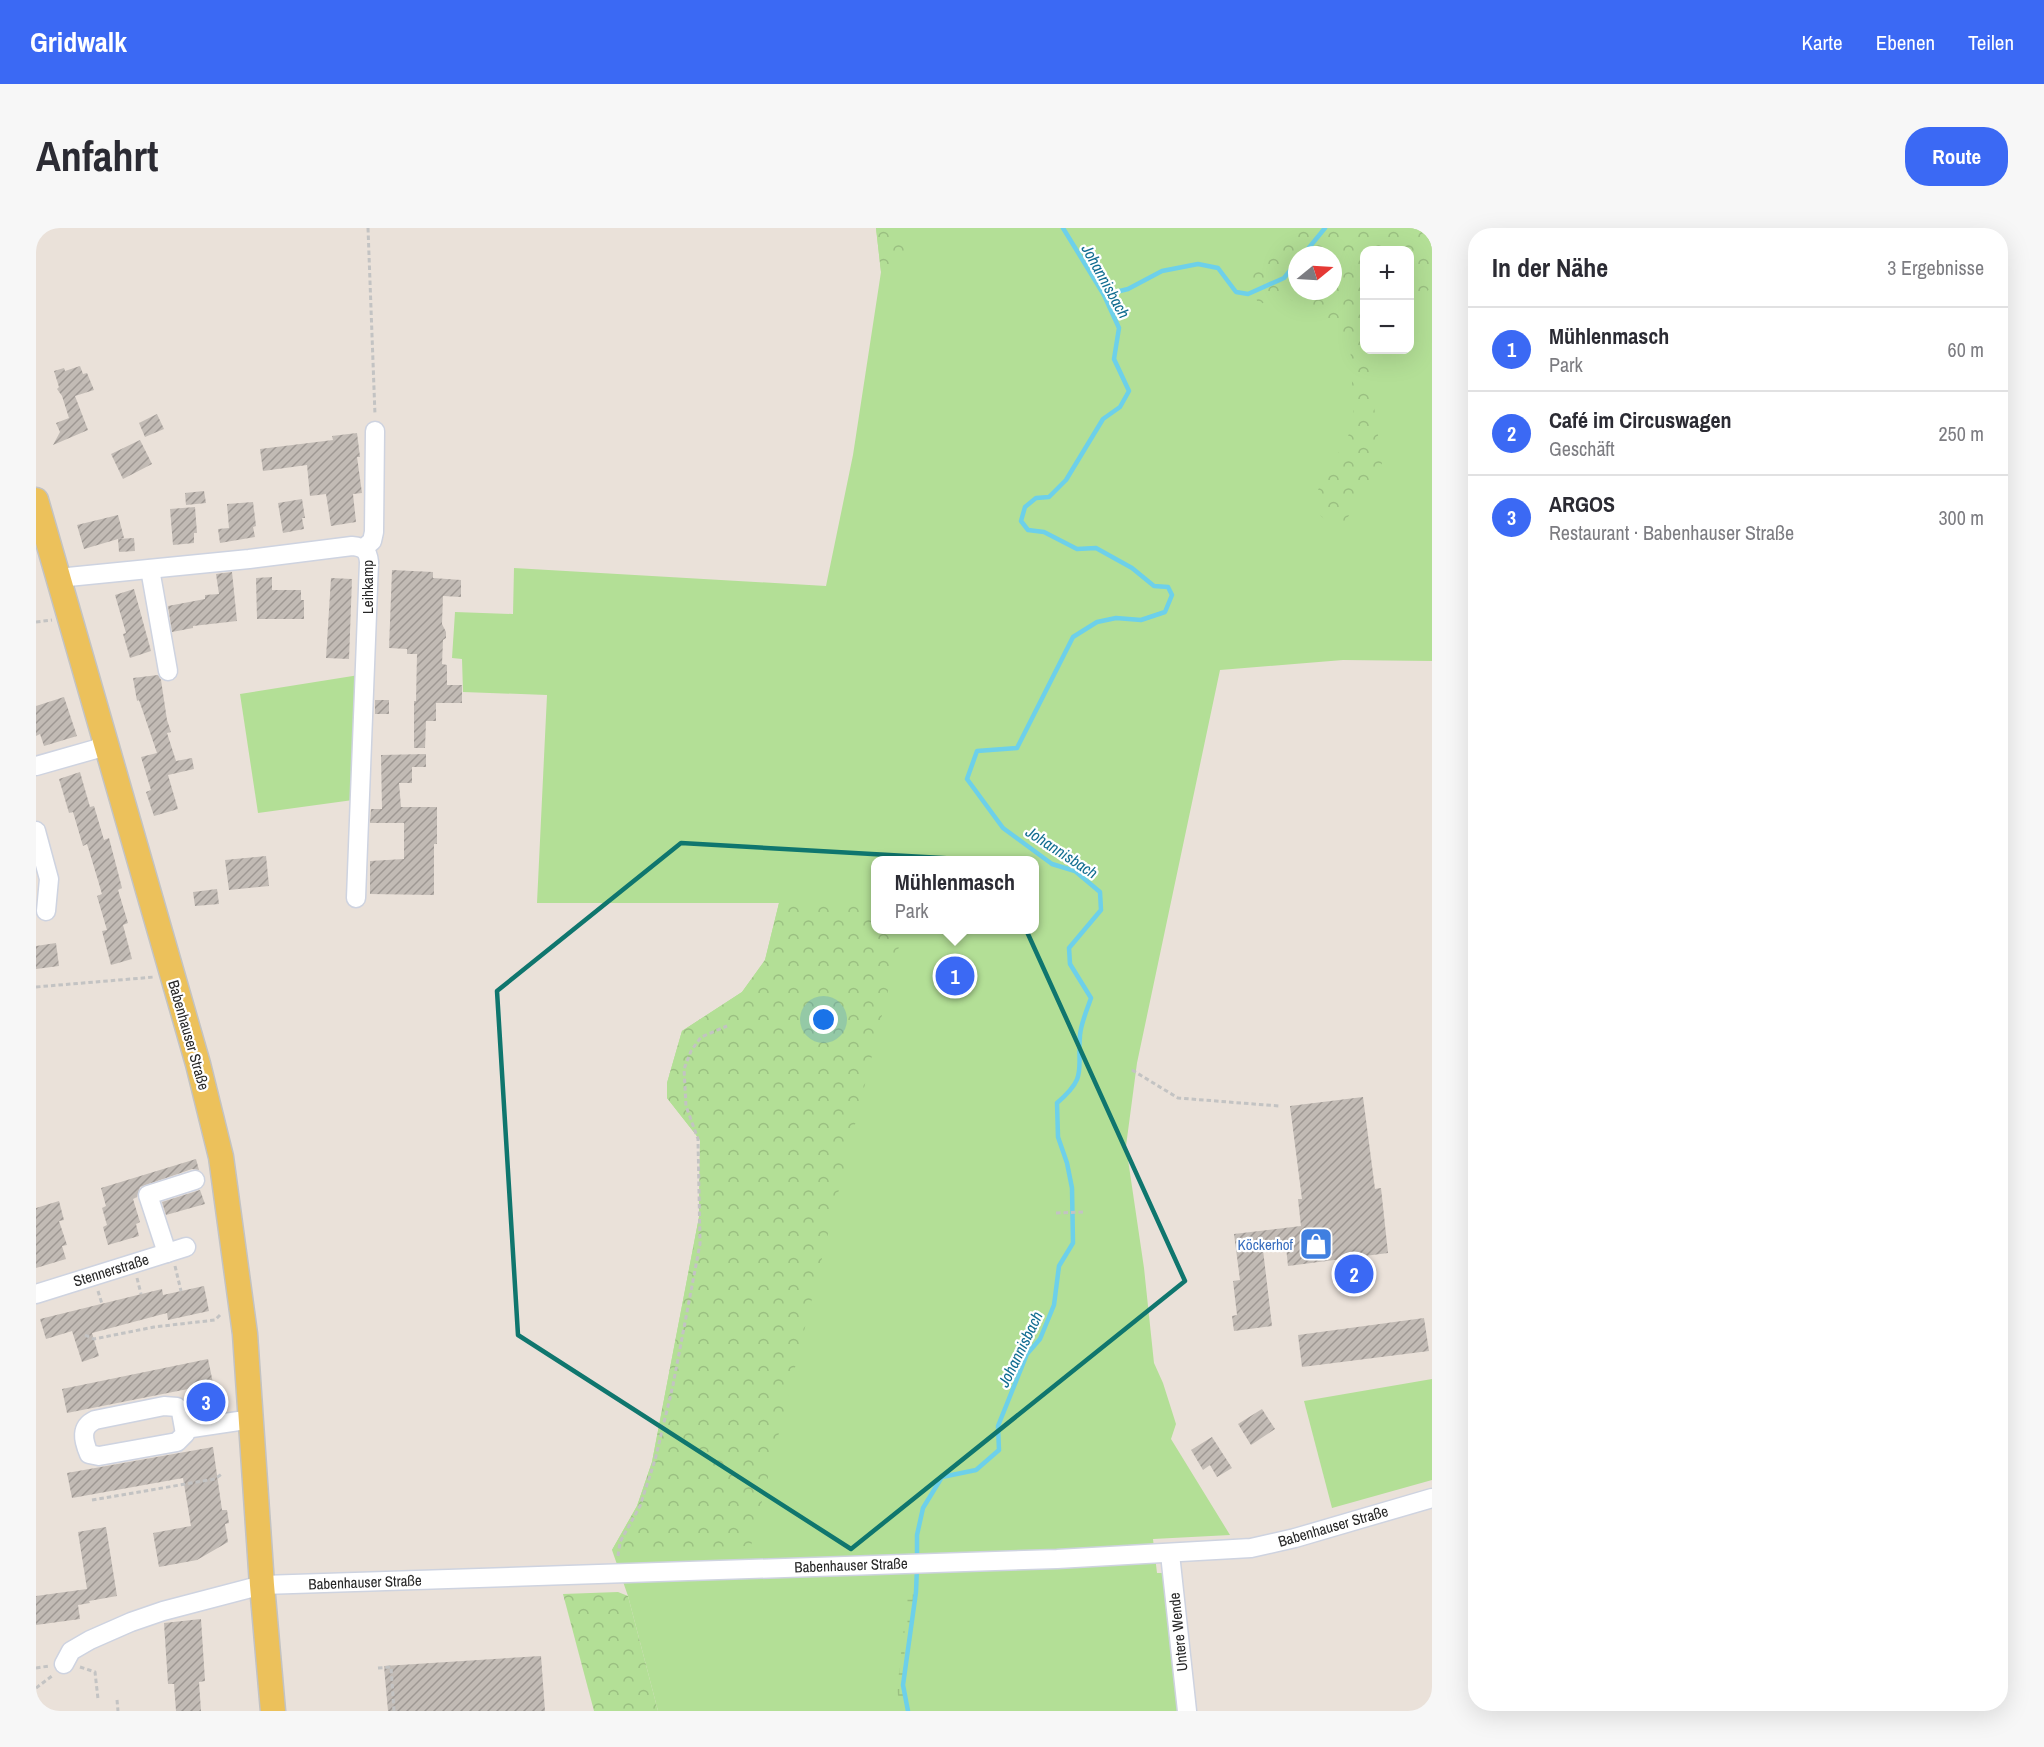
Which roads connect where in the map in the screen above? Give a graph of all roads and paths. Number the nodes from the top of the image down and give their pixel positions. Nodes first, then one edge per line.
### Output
1 (368, 228) edge
2 (375, 431) joint
3 (36, 500) edge
4 (364, 548) junction
5 (150, 569) junction
6 (58, 578) junction
7 (168, 671) dead end
8 (104, 741) junction
9 (36, 766) edge
10 (36, 831) edge
11 (356, 898) dead end
12 (46, 911) dead end
13 (173, 976) junction
14 (36, 987) edge
15 (728, 1026) dead end
16 (1132, 1070) dead end
17 (1280, 1106) dead end
18 (195, 1180) dead end
19 (1083, 1212) dead end
20 (1056, 1213) dead end
21 (175, 1250) junction
22 (181, 1291) dead end
23 (36, 1294) edge
24 (220, 1303) dead end
25 (85, 1335) dead end
26 (252, 1419) junction
27 (185, 1429) junction
28 (223, 1473) dead end
29 (1432, 1498) edge
30 (92, 1500) dead end
31 (1170, 1554) junction
32 (615, 1573) junction
33 (262, 1585) junction
34 (64, 1664) dead end
35 (378, 1668) dead end
36 (117, 1700) dead end
37 (396, 1709) edge
38 (118, 1711) edge
39 (273, 1711) edge
40 (1187, 1711) edge

1 - 2 path
2 - 4 street
3 - 6 main road, Babenhauser Straße
4 - 5 street, Leihkamp
4 - 11 street, Leihkamp
5 - 6 street, Leihkamp
5 - 7 street
6 - 8 main road, Babenhauser Straße
8 - 9 street
8 - 13 main road, Babenhauser Straße
10 - 12 street
13 - 14 path
13 - 26 main road, Babenhauser Straße
15 - 32 path
16 - 17 path
18 - 21 street
19 - 20 path
21 - 22 path
21 - 23 street, Stennerstraße
24 - 25 path
26 - 27 street
26 - 33 main road, Babenhauser Straße
27 - 27 street
28 - 30 path
29 - 31 street, Babenhauser Straße
31 - 32 street, Babenhauser Straße
31 - 40 street, Untere Wende
32 - 33 street, Babenhauser Straße
33 - 34 street, Babenhauser Straße
33 - 39 main road
35 - 37 path
36 - 38 path

